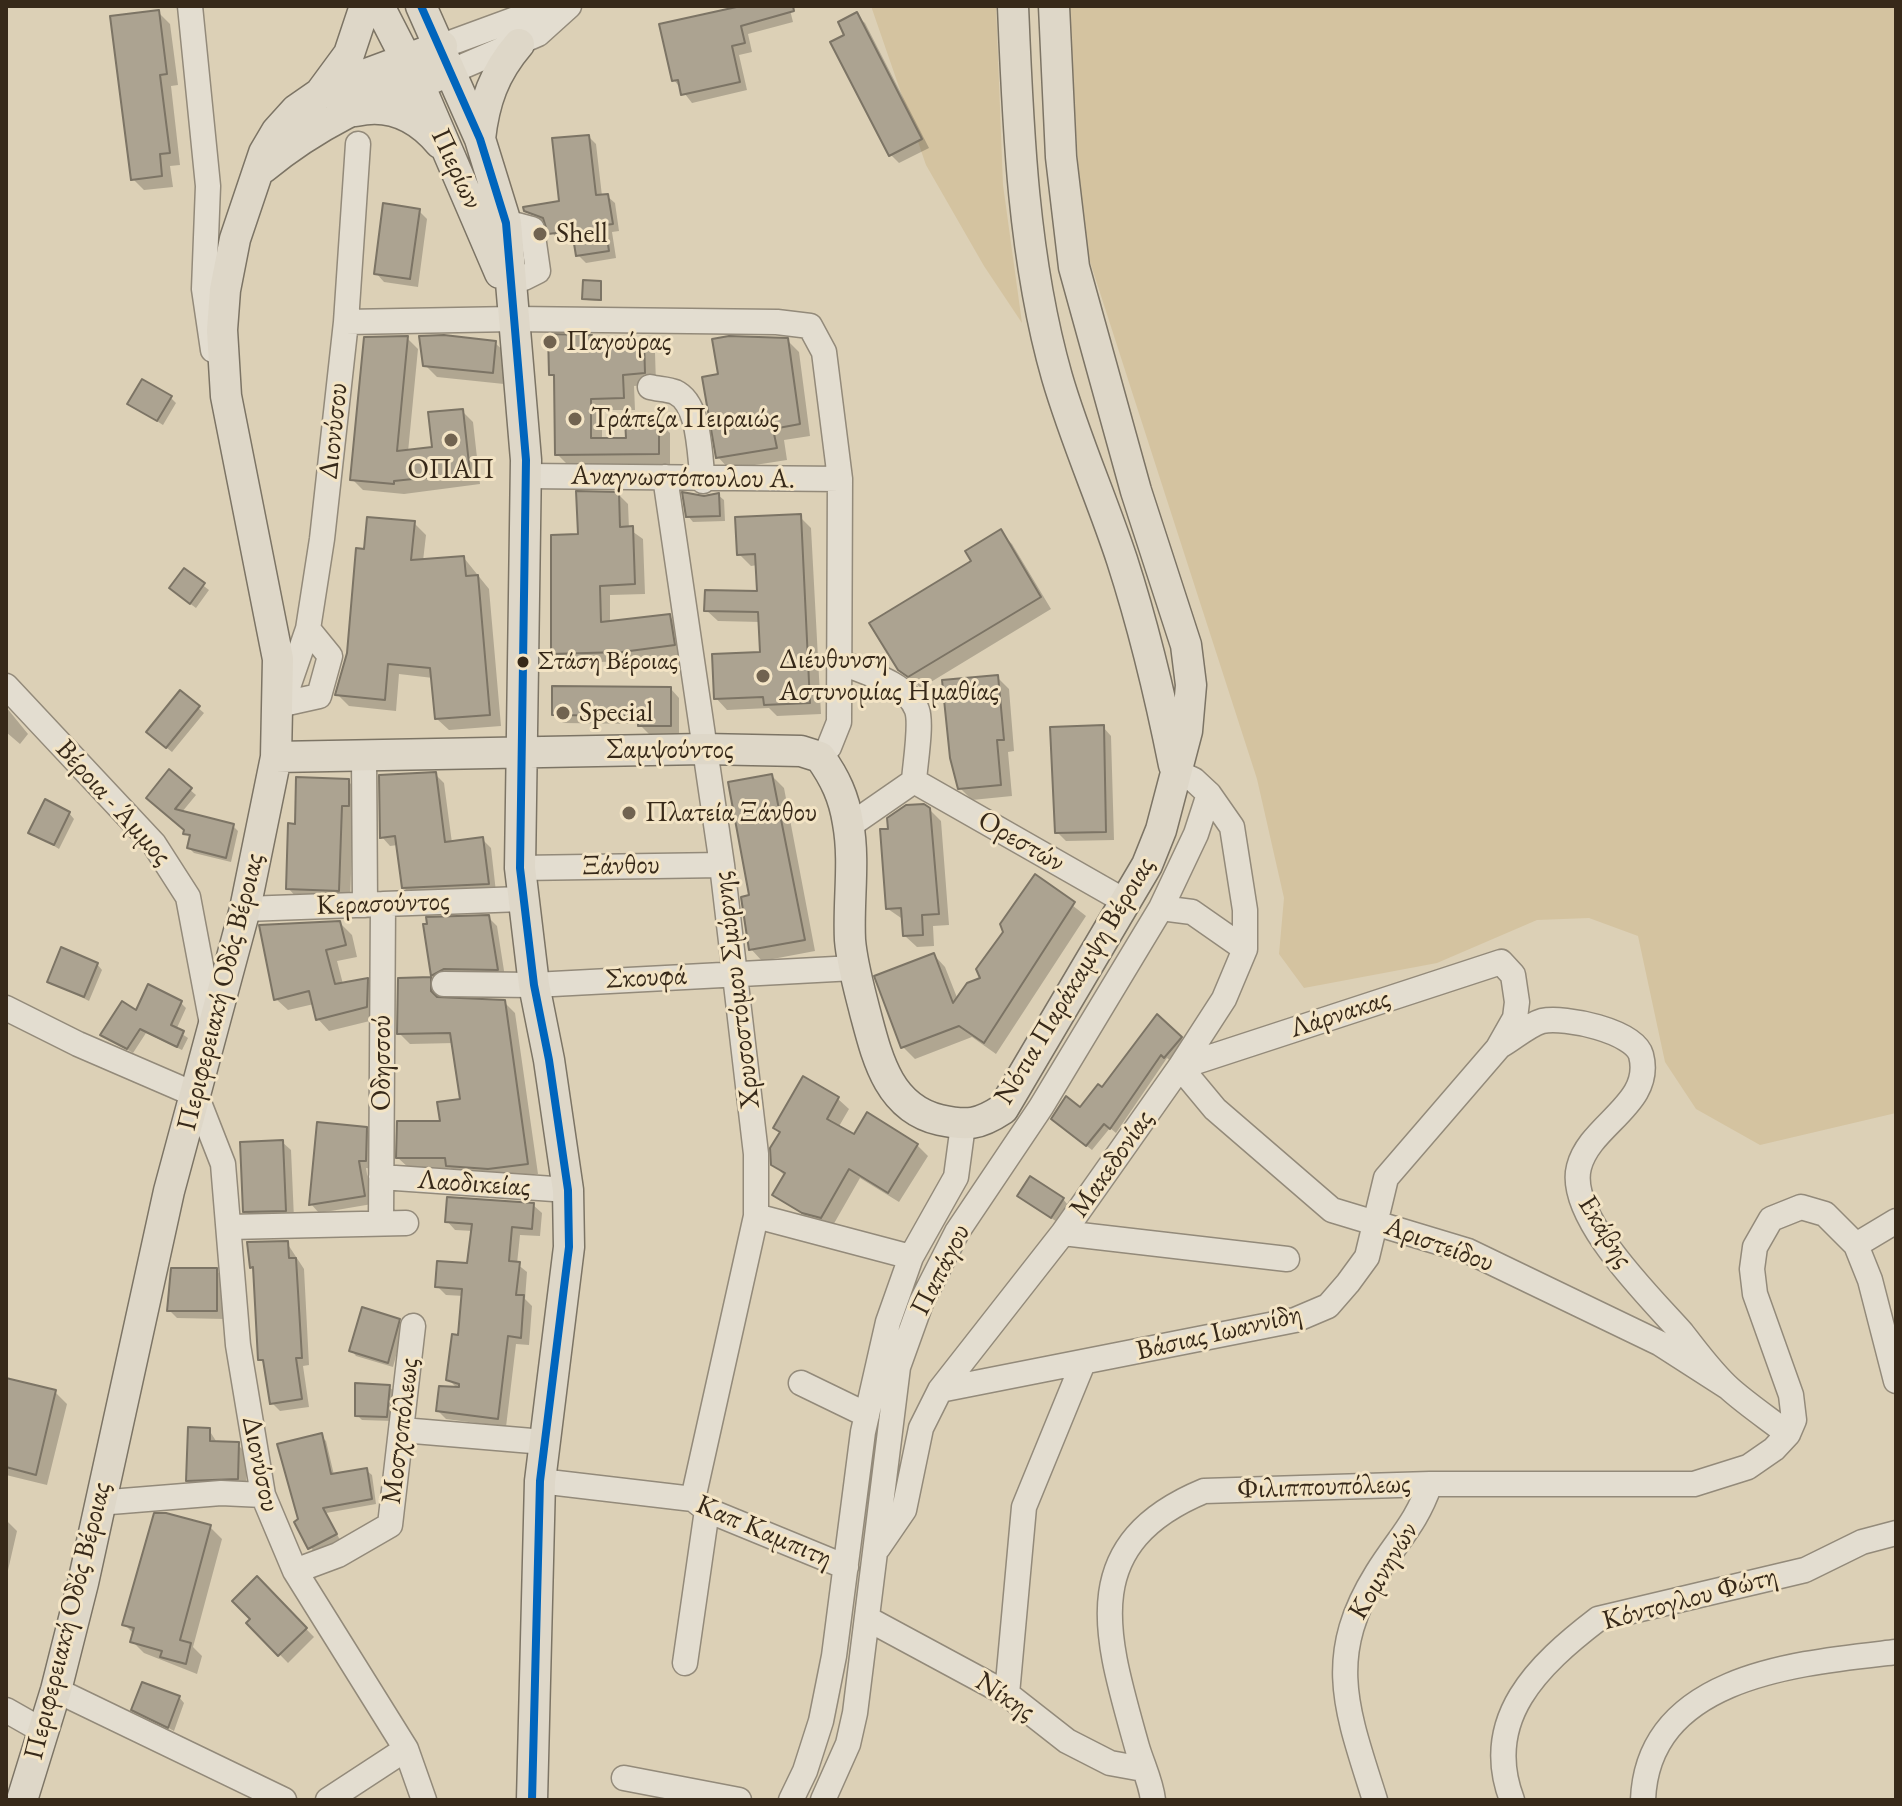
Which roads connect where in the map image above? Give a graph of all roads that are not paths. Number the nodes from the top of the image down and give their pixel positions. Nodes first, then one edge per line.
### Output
1 (190, 6) edge
2 (365, 6) edge
3 (379, 6) edge
4 (421, 6) edge
5 (551, 6) edge
6 (569, 6) edge
7 (1013, 6) edge
8 (1054, 6) edge
9 (519, 44) junction
10 (447, 58) junction
11 (412, 71) junction
12 (319, 94) junction
13 (342, 114) junction
14 (480, 139) junction
15 (358, 144) dead end
16 (444, 148) junction
17 (256, 175) junction
18 (517, 225) dead end
19 (517, 299) junction
20 (346, 322) junction
21 (650, 387) dead end
22 (226, 396) junction
23 (526, 476) junction
24 (665, 477) junction
25 (840, 479) junction
26 (703, 481) junction
27 (837, 661) junction
28 (6, 686) edge
29 (281, 708) junction
30 (704, 749) junction
31 (519, 752) junction
32 (364, 755) junction
33 (276, 757) junction
34 (820, 757) junction
35 (1175, 771) junction
36 (914, 781) junction
37 (1209, 794) junction
38 (849, 826) junction
39 (722, 865) junction
40 (520, 868) junction
41 (522, 899) junction
42 (1128, 903) junction
43 (374, 905) junction
44 (1161, 908) junction
45 (245, 909) junction
46 (1245, 949) junction
47 (1501, 962) joint
48 (854, 968) junction
49 (735, 973) junction
50 (444, 984) dead end
51 (534, 985) junction
52 (6, 1008) edge
53 (213, 1028) junction
54 (1498, 1048) junction
55 (1180, 1067) junction
56 (196, 1095) junction
57 (963, 1125) junction
58 (381, 1177) junction
59 (568, 1190) junction
60 (756, 1216) junction
61 (381, 1221) junction
62 (1896, 1221) edge
63 (406, 1223) dead end
64 (1377, 1223) junction
65 (229, 1227) junction
66 (1063, 1233) junction
67 (1856, 1245) junction
68 (911, 1257) junction
69 (1287, 1259) dead end
70 (413, 1326) dead end
71 (1083, 1363) junction
72 (1896, 1381) edge
73 (801, 1383) dead end
74 (1729, 1388) junction
75 (940, 1390) junction
76 (867, 1415) junction
77 (402, 1430) junction
78 (1788, 1434) junction
79 (544, 1442) junction
80 (540, 1481) junction
81 (1430, 1484) junction
82 (263, 1495) junction
83 (98, 1503) junction
84 (700, 1505) junction
85 (1896, 1533) edge
86 (877, 1550) junction
87 (846, 1567) junction
88 (295, 1571) junction
89 (868, 1619) junction
90 (1896, 1652) edge
91 (685, 1663) dead end
92 (56, 1690) junction
93 (1007, 1694) junction
94 (6, 1710) edge
95 (43, 1731) junction
96 (406, 1749) junction
97 (1143, 1769) junction
98 (624, 1778) dead end
99 (338, 1797) edge
100 (22, 1800) edge
101 (284, 1800) edge
102 (424, 1800) edge
103 (532, 1800) edge
104 (739, 1800) edge
105 (791, 1800) edge
106 (823, 1800) edge
107 (1153, 1800) edge
108 (1375, 1800) edge
109 (1512, 1800) edge
110 (1643, 1800) edge

1 - 22 street
2 - 12 main road
3 - 11 main road, Πιερίων
4 - 10 main road, Πιερίων
5 - 10 street
6 - 9 street
7 - 35 main road, Νότια Παράκαμψη Βέροιας
8 - 35 main road, Νότια Παράκαμψη Βέροιας
9 - 10 street
9 - 14 main road
10 - 11 main road, Περιφερειακή Οδός Βέροιας
10 - 14 main road, Πιερίων
11 - 12 main road, Περιφερειακή Οδός Βέροιας
11 - 13 main road, Περιφερειακή Οδός Βέροιας
11 - 16 main road, Πιερίων
12 - 17 main road, Περιφερειακή Οδός Βέροιας
13 - 16 main road
13 - 17 main road, Περιφερειακή Οδός Βέροιας
14 - 19 main road, Πιερίων
15 - 20 street, Διονύσου
16 - 19 main road, Πιερίων
17 - 22 main road, Περιφερειακή Οδός Βέροιας
18 - 19 street
19 - 20 street
19 - 23 main road, Πιερίων
19 - 25 street
20 - 29 street, Διονύσου
21 - 26 street
22 - 29 main road, Περιφερειακή Οδός Βέροιας
23 - 24 street, Αναγνωστόπουλου Α.
23 - 31 main road, Πιερίων
24 - 26 street, Αναγνωστόπουλου Α.
24 - 30 street, Χρυσοστόμου Σμύρνης
25 - 26 street, Αναγνωστόπουλου Α.
25 - 27 street
27 - 34 street
27 - 36 street
28 - 53 street, Βέροια - Άμμος
29 - 33 main road, Περιφερειακή Οδός Βέροιας
30 - 31 main road, Σαμψούντος
30 - 34 main road, Σαμψούντος
30 - 39 street, Χρυσοστόμου Σμύρνης
31 - 32 main road
31 - 40 main road, Πιερίων
32 - 33 main road
32 - 43 street, Οδησσού
33 - 45 main road, Περιφερειακή Οδός Βέροιας
34 - 38 main road, Νότια Παράκαμψη Βέροιας
35 - 37 street, Μακεδονίας
35 - 42 main road, Νότια Παράκαμψη Βέροιας
36 - 38 street
36 - 42 street, Ορεστών
37 - 44 street, Παπάγου
37 - 46 street, Μακεδονίας
38 - 48 main road, Νότια Παράκαμψη Βέροιας
39 - 40 street, Ξάνθου
39 - 49 street, Χρυσοστόμου Σμύρνης
40 - 41 main road, Πιερίων
41 - 43 street, Κερασούντος
41 - 51 main road, Πιερίων
42 - 57 main road, Νότια Παράκαμψη Βέροιας
43 - 45 street, Κερασούντος
43 - 58 street, Οδησσού
44 - 46 street
44 - 86 street, Παπάγου
45 - 53 main road, Περιφερειακή Οδός Βέροιας
46 - 55 street, Μακεδονίας
47 - 54 street, Βάσιας Ιωαννίδη
47 - 55 street, Λάρνακας
48 - 49 street, Σκουφά
48 - 57 main road, Νότια Παράκαμψη Βέροιας
49 - 51 street, Σκουφά
49 - 60 street, Χρυσοστόμου Σμύρνης
50 - 51 street, Σκουφά
51 - 59 main road, Πιερίων
52 - 56 street
53 - 56 main road, Περιφερειακή Οδός Βέροιας
54 - 64 street, Βάσιας Ιωαννίδη
54 - 74 street, Εκάβης
55 - 64 street, Αριστείδου
55 - 66 street, Μακεδονίας
56 - 65 street, Διονύσου
56 - 83 main road, Περιφερειακή Οδός Βέροιας
57 - 68 street, Παπάγου
58 - 59 street, Λαοδικείας
58 - 61 street, Οδησσού
59 - 79 main road, Πιερίων
60 - 68 street
60 - 84 street, Χρυσοστόμου Σμύρνης
61 - 63 street, Λαοδικείας
61 - 65 street, Λαοδικείας
62 - 67 street
64 - 71 street, Βάσιας Ιωαννίδη
64 - 74 street, Αριστείδου
65 - 82 street, Διονύσου
66 - 69 street
66 - 75 street, Μακεδονίας
67 - 72 street
67 - 78 street
68 - 76 street, Παπάγου
70 - 77 street, Μοσχοπόλεως
71 - 75 street, Βάσιας Ιωαννίδη
71 - 93 street
73 - 76 street
74 - 78 street, Εκάβης
75 - 86 street, Μακεδονίας
76 - 87 street, Παπάγου
77 - 79 street
77 - 88 street, Μοσχοπόλεως
78 - 81 street, Φιλιππουπόλεως
79 - 80 main road, Πιερίων
80 - 84 street, Καπ Καμπιτη
80 - 103 main road, Πιερίων
81 - 97 street, Φιλιππουπόλεως
81 - 108 street, Κομνηνών
82 - 83 street
82 - 88 street, Διονύσου
83 - 92 main road, Περιφερειακή Οδός Βέροιας
84 - 87 street, Καπ Καμπιτη
84 - 91 street, Χρυσοστόμου Σμύρνης
85 - 109 street, Κόντογλου Φώτη
86 - 89 street, Παπάγου
87 - 105 street, Παπάγου
88 - 96 street, Διονύσου
89 - 93 street, Νίκης
89 - 106 street, Παπάγου
90 - 110 street
92 - 95 main road, Περιφερειακή Οδός Βέροιας
92 - 101 street
93 - 97 street, Νίκης
94 - 95 street
95 - 100 main road, Περιφερειακή Οδός Βέροιας
96 - 99 street
96 - 102 street, Διονύσου
97 - 107 street, Φιλιππουπόλεως
98 - 104 street

